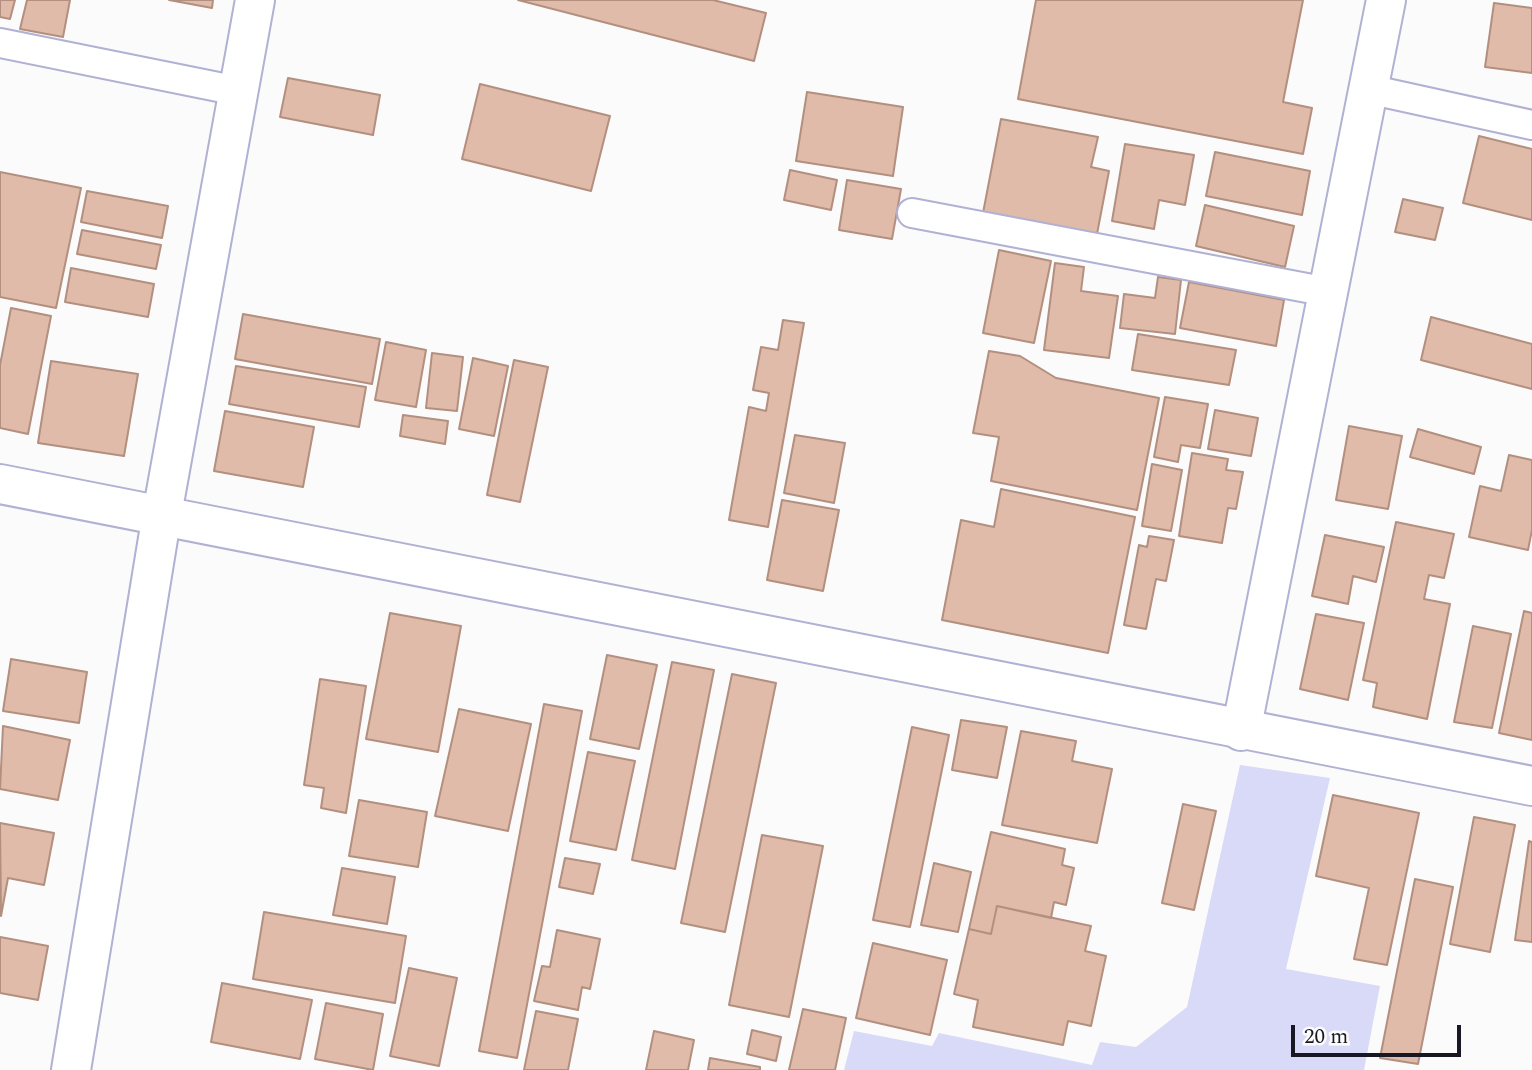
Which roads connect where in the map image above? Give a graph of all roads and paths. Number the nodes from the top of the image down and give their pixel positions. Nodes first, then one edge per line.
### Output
1 (255, 0) edge
2 (1386, 0) edge
3 (0, 43) edge
4 (1368, 89) junction
5 (239, 91) junction
6 (1532, 125) edge
7 (912, 213) dead end
8 (1328, 292) junction
9 (0, 484) edge
10 (162, 514) junction
11 (1241, 731) junction
12 (1532, 786) edge
13 (71, 1070) edge

1 - 5 street
2 - 4 street
3 - 5 lane
4 - 6 lane
4 - 8 street
5 - 10 street
7 - 8 lane
8 - 11 street
9 - 10 street
10 - 11 street
10 - 13 street
11 - 12 street

